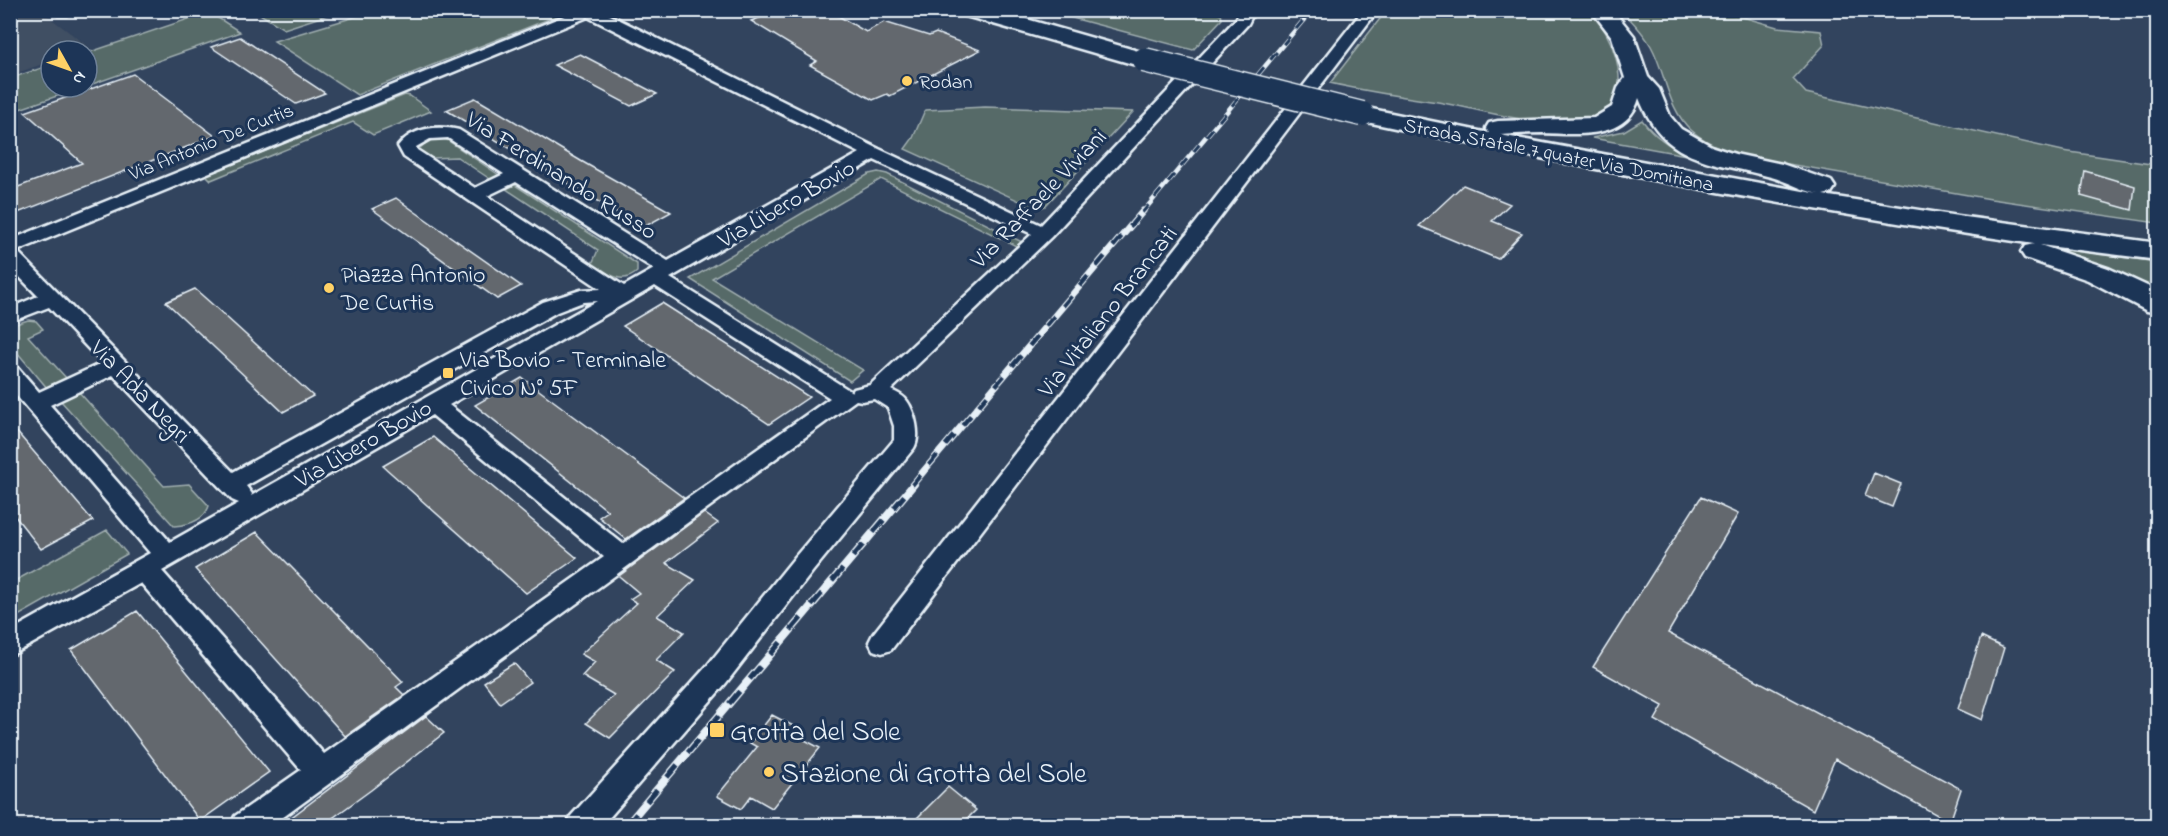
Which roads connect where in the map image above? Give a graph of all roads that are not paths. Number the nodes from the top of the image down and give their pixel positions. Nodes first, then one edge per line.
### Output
1 (970, 10) edge
2 (1018, 10) edge
3 (1244, 10) edge
4 (1371, 10) edge
5 (1601, 10) edge
6 (591, 11) edge
7 (1149, 55) junction
8 (1637, 79) junction
9 (1366, 108) junction
10 (1498, 128) junction
11 (873, 153) junction
12 (517, 175) junction
13 (1822, 187) junction
14 (474, 195) junction
15 (1939, 223) junction
16 (1044, 233) junction
17 (2157, 235) edge
18 (10, 247) edge
19 (2157, 252) edge
20 (10, 255) edge
21 (661, 274) junction
22 (624, 295) junction
23 (52, 298) junction
24 (2157, 304) edge
25 (10, 316) edge
26 (116, 365) junction
27 (10, 373) edge
28 (877, 391) junction
29 (846, 398) junction
30 (36, 403) junction
31 (432, 403) junction
32 (230, 484) junction
33 (252, 507) junction
34 (622, 557) junction
35 (156, 562) junction
36 (882, 642) dead end
37 (10, 645) edge
38 (321, 772) junction
39 (246, 825) edge
40 (582, 825) edge

1 - 7 highway, Strada Statale 7 quater Via Domitiana
2 - 7 highway, Strada Statale 7 quater Via Domitiana
3 - 16 street, Via Raffaele Viviani
4 - 36 street, Via Vitaliano Brancati
5 - 8 highway
6 - 11 street
6 - 18 street, Via Antonio De Curtis
7 - 9 highway, Strada Statale 7 quater Via Domitiana, bridge
8 - 10 highway
8 - 13 highway
9 - 10 highway, Strada Statale 7 quater Via Domitiana
9 - 15 highway, Strada Statale 7 quater Via Domitiana
10 - 13 highway, Strada Statale 7 quater Via Domitiana
11 - 16 street
11 - 21 street, Via Libero Bovio
12 - 14 street
12 - 14 street, Via Ferdinando Russo
12 - 21 street, Via Ferdinando Russo
13 - 17 highway, Strada Statale 7 quater Via Domitiana
14 - 22 street, Via Ferdinando Russo
15 - 19 highway, Strada Statale 7 quater Via Domitiana
15 - 24 highway
16 - 28 street, Via Raffaele Viviani
20 - 23 street, Via Ada Negri
21 - 22 street, Via Libero Bovio
21 - 29 street, Via Ferdinando Russo
22 - 31 street, Via Libero Bovio
22 - 32 street
23 - 25 street
23 - 26 street, Via Ada Negri
26 - 30 street
26 - 32 street, Via Ada Negri
27 - 30 street
28 - 29 street
28 - 40 street
29 - 34 street
30 - 35 street
31 - 33 street, Via Libero Bovio
31 - 34 street
32 - 33 street, Via Ada Negri
33 - 35 street, Via Libero Bovio
34 - 38 street
35 - 37 street, Via Libero Bovio
35 - 38 street
38 - 39 street

